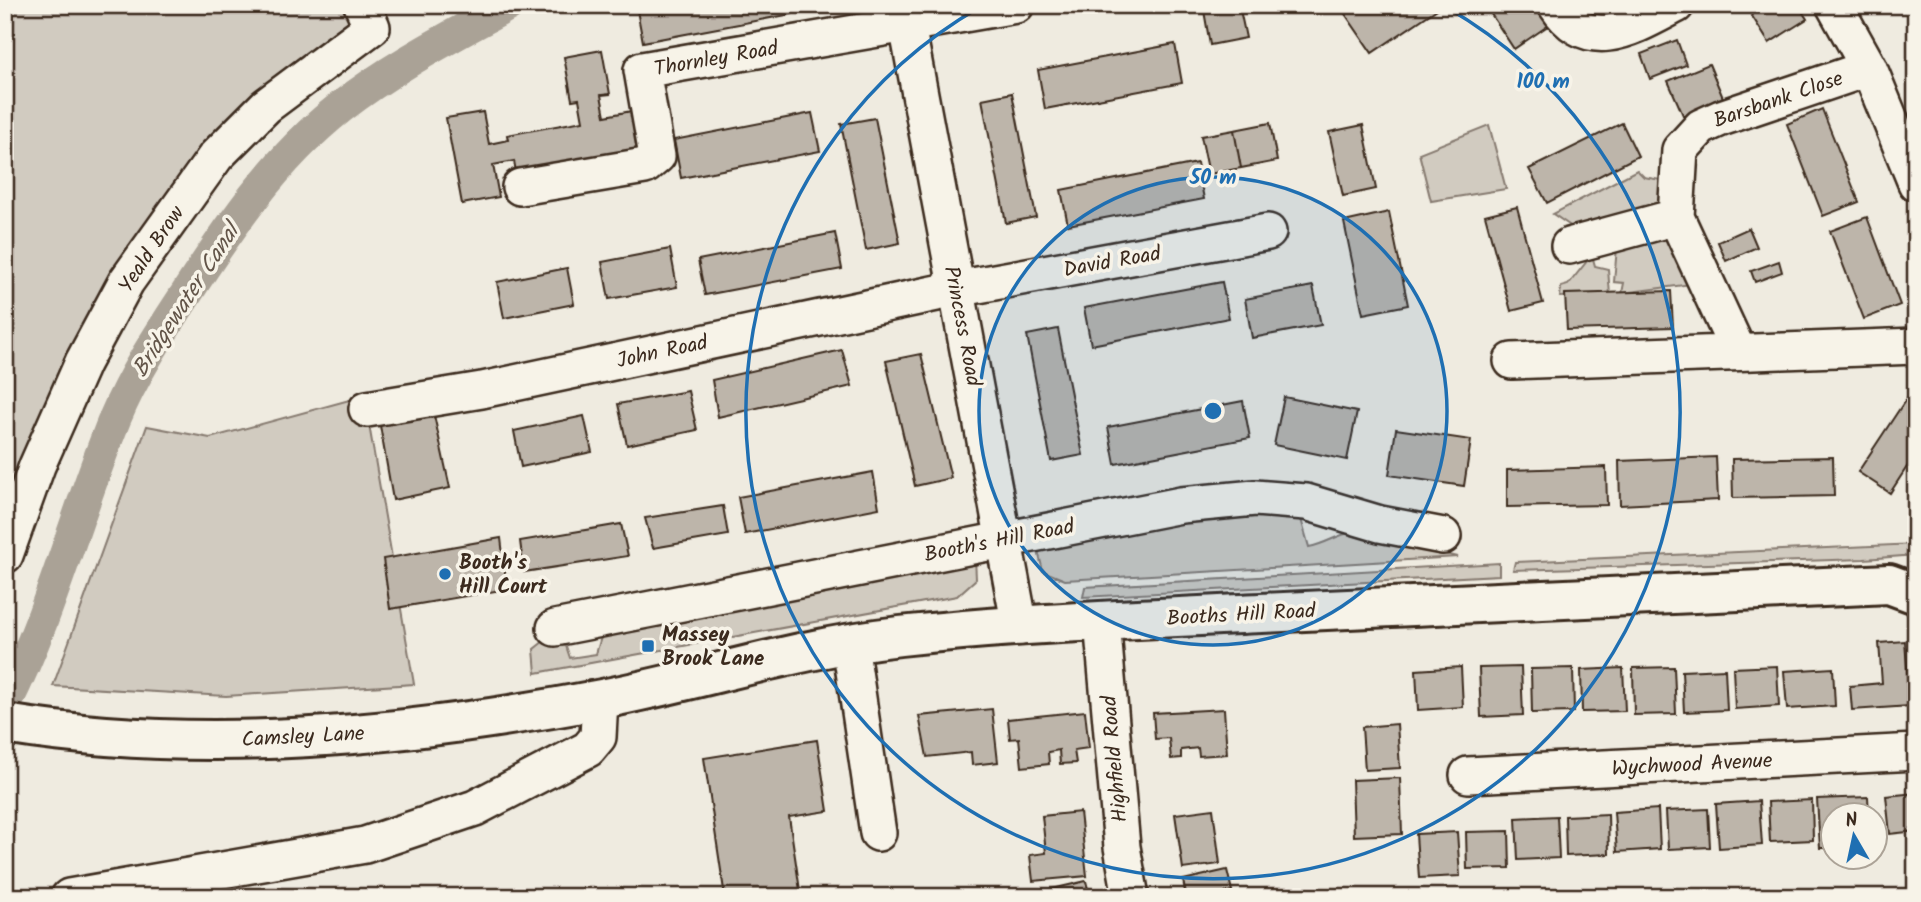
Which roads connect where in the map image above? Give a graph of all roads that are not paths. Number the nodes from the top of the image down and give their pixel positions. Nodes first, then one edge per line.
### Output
1 (362, 5) edge
2 (1016, 5) edge
3 (1556, 5) edge
4 (1676, 5) edge
5 (1835, 5) edge
6 (907, 25) junction
7 (1869, 68) junction
8 (1916, 183) edge
9 (520, 187) dead end
10 (1676, 217) junction
11 (1268, 232) dead end
12 (1569, 246) dead end
13 (956, 289) junction
14 (1916, 346) edge
15 (1738, 351) junction
16 (1512, 361) dead end
17 (368, 409) dead end
18 (1443, 536) dead end
19 (1004, 538) junction
20 (5, 555) edge
21 (1907, 583) edge
22 (1102, 621) junction
23 (1020, 627) junction
24 (555, 628) dead end
25 (850, 644) junction
26 (600, 699) junction
27 (10, 724) edge
28 (1916, 752) edge
29 (1468, 775) dead end
30 (878, 833) dead end
31 (69, 897) edge
32 (1131, 897) edge

1 - 20 street, Yeald Brow
2 - 6 street, Thornley Road
3 - 4 street
5 - 7 street
6 - 9 street, Thornley Road
6 - 13 street, Princess Road
7 - 8 street
7 - 10 street, Barsbank Close
10 - 12 street
10 - 15 street, Barsbank Close
11 - 13 street, David Road
13 - 17 street, John Road
13 - 19 street, Princess Road
14 - 15 street
15 - 16 street
18 - 19 street, Booth's Hill Road
19 - 23 street, Princess Road
19 - 24 street, Booth's Hill Road
21 - 22 main road, Booths Hill Road
22 - 23 main road, Booths Hill Road
22 - 32 street, Highfield Road
23 - 25 main road, Booths Hill Road
25 - 26 main road, Booths Hill Road
25 - 30 street
26 - 27 main road, Camsley Lane
26 - 31 street
28 - 29 street, Wychwood Avenue

